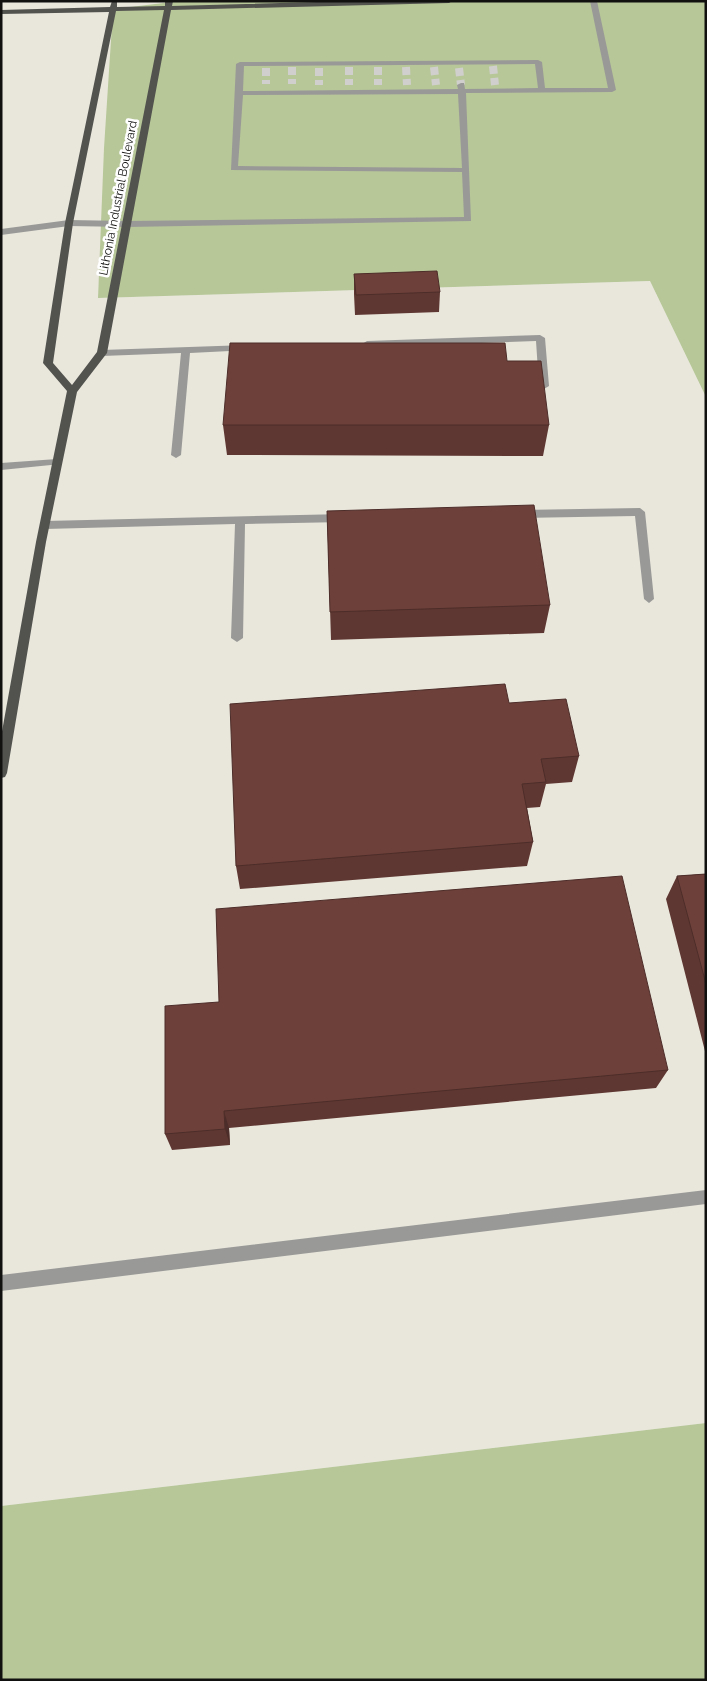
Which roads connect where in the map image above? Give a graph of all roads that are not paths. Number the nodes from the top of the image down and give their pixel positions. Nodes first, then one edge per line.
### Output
1 (449, 1) edge
2 (593, 1) edge
3 (168, 4) edge
4 (113, 5) edge
5 (1, 12) edge
6 (461, 88) junction
7 (542, 91) junction
8 (239, 93) junction
9 (466, 170) junction
10 (68, 223) junction
11 (127, 224) junction
12 (1, 232) edge
13 (359, 344) edge
14 (259, 348) edge
15 (186, 350) junction
16 (102, 353) junction
17 (544, 386) edge
18 (72, 390) junction
19 (176, 455) dead end
20 (57, 462) junction
21 (1, 467) edge
22 (512, 514) edge
23 (354, 518) edge
24 (240, 520) junction
25 (45, 525) junction
26 (649, 599) dead end
27 (237, 638) dead end
28 (1, 773) edge
29 (706, 1197) edge
30 (1, 1283) edge

1 - 3 main road
2 - 7 street
3 - 4 main road
3 - 11 main road, Lithonia Industrial Boulevard
4 - 5 main road
4 - 10 main road
6 - 7 street
6 - 8 street
6 - 9 street
7 - 8 street
8 - 9 street
9 - 11 street
10 - 11 street
10 - 12 street
10 - 18 main road
11 - 16 main road, Lithonia Industrial Boulevard
13 - 17 street
14 - 15 street
15 - 16 street
15 - 19 street
16 - 18 main road, Lithonia Industrial Boulevard
18 - 20 main road, Lithonia Industrial Boulevard
20 - 21 street
20 - 25 main road, Lithonia Industrial Boulevard
22 - 26 street
23 - 24 street
24 - 25 street
24 - 27 street
25 - 28 main road, Lithonia Industrial Boulevard
29 - 30 street

